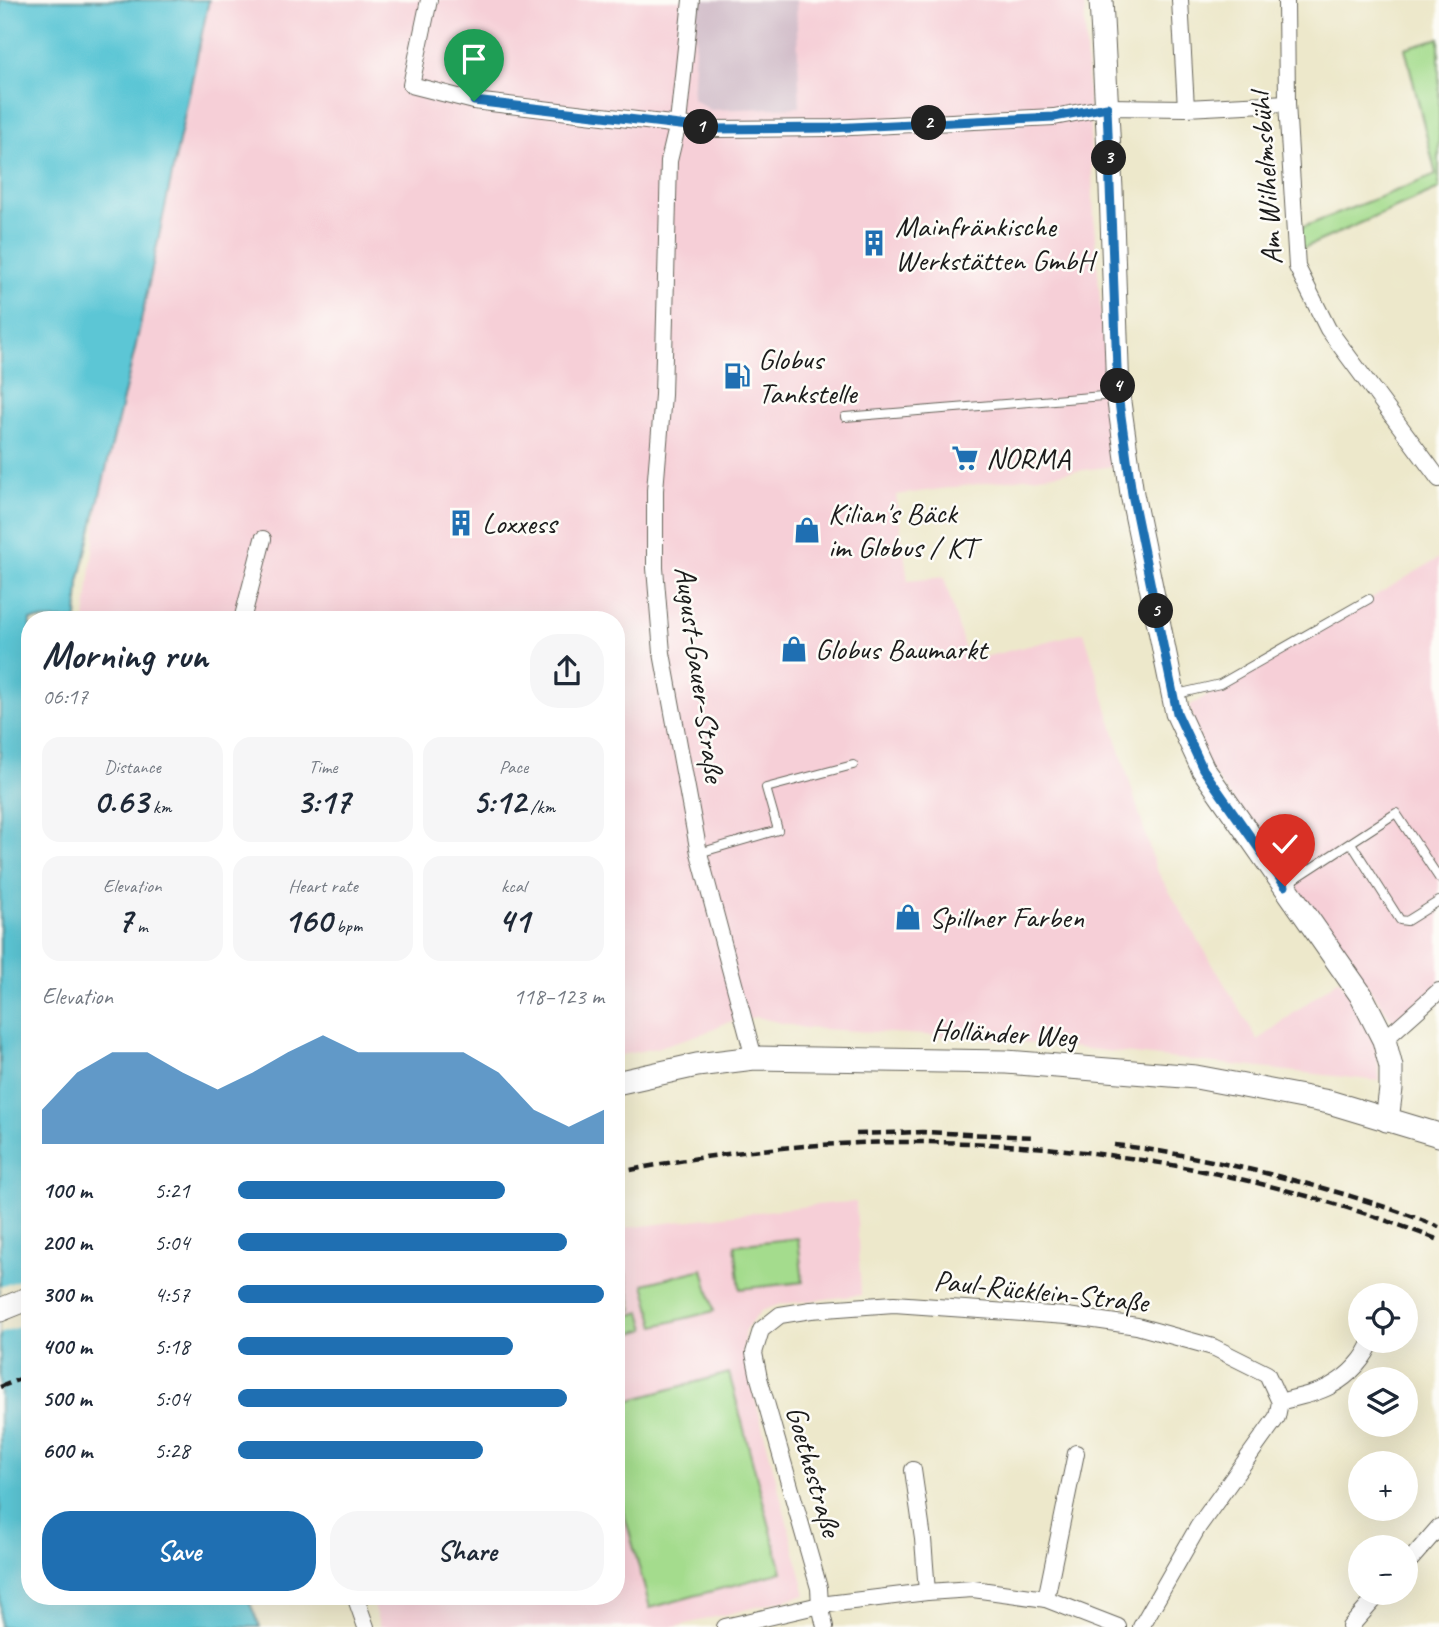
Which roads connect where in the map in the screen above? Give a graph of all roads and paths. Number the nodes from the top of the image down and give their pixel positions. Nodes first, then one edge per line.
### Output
1 (429, 0) edge
2 (691, 0) edge
3 (1101, 0) edge
4 (1180, 0) edge
5 (1286, 0) edge
6 (1287, 103) junction
7 (1107, 107) junction
8 (1186, 108) junction
9 (678, 123) junction
10 (1118, 395) junction
11 (845, 417) dead end
12 (1439, 478) edge
13 (263, 539) dead end
14 (1369, 599) dead end
15 (244, 611) edge
16 (1174, 695) junction
17 (853, 765) dead end
18 (1351, 843) junction
19 (699, 853) junction
20 (1439, 878) edge
21 (1285, 886) junction
22 (1439, 901) edge
23 (1439, 992) edge
24 (1384, 1040) junction
25 (754, 1058) junction
26 (625, 1081) edge
27 (1387, 1120) junction
28 (1439, 1135) edge
29 (21, 1302) edge
30 (0, 1310) edge
31 (761, 1330) joint
32 (1366, 1353) edge
33 (1280, 1402) junction
34 (1076, 1453) dead end
35 (913, 1470) dead end
36 (1439, 1527) edge
37 (1418, 1551) edge
38 (928, 1592) junction
39 (1046, 1599) junction
40 (358, 1605) edge
41 (820, 1605) junction
42 (1369, 1605) edge
43 (366, 1627) edge
44 (725, 1627) edge
45 (825, 1627) edge
46 (1118, 1627) edge
47 (1141, 1627) edge
48 (1350, 1627) edge

1 - 9 street
2 - 9 street, August-Gauer-Straße
3 - 7 main road
4 - 8 street
5 - 6 street, Am Wilhelmsbühl
6 - 8 street
6 - 12 street, Am Wilhelmsbühl
7 - 8 street
7 - 9 street
7 - 10 main road
9 - 19 street, August-Gauer-Straße
10 - 11 lane
10 - 16 main road
13 - 15 street
14 - 16 lane
16 - 21 main road
17 - 19 lane
18 - 20 lane
18 - 21 lane
18 - 22 lane
19 - 25 street, August-Gauer-Straße
21 - 24 main road
23 - 24 street
24 - 27 main road
25 - 26 main road, Holländer Weg
25 - 27 main road, Holländer Weg
27 - 28 main road, Holländer Weg
29 - 30 main road
31 - 33 street, Paul-Rücklein-Straße
31 - 41 street, Goethestraße
32 - 33 street
33 - 47 street
34 - 39 street
35 - 38 street
36 - 37 street
38 - 39 street
38 - 41 street
39 - 46 street
40 - 43 street
41 - 44 street
41 - 45 street, Goethestraße
42 - 48 street

